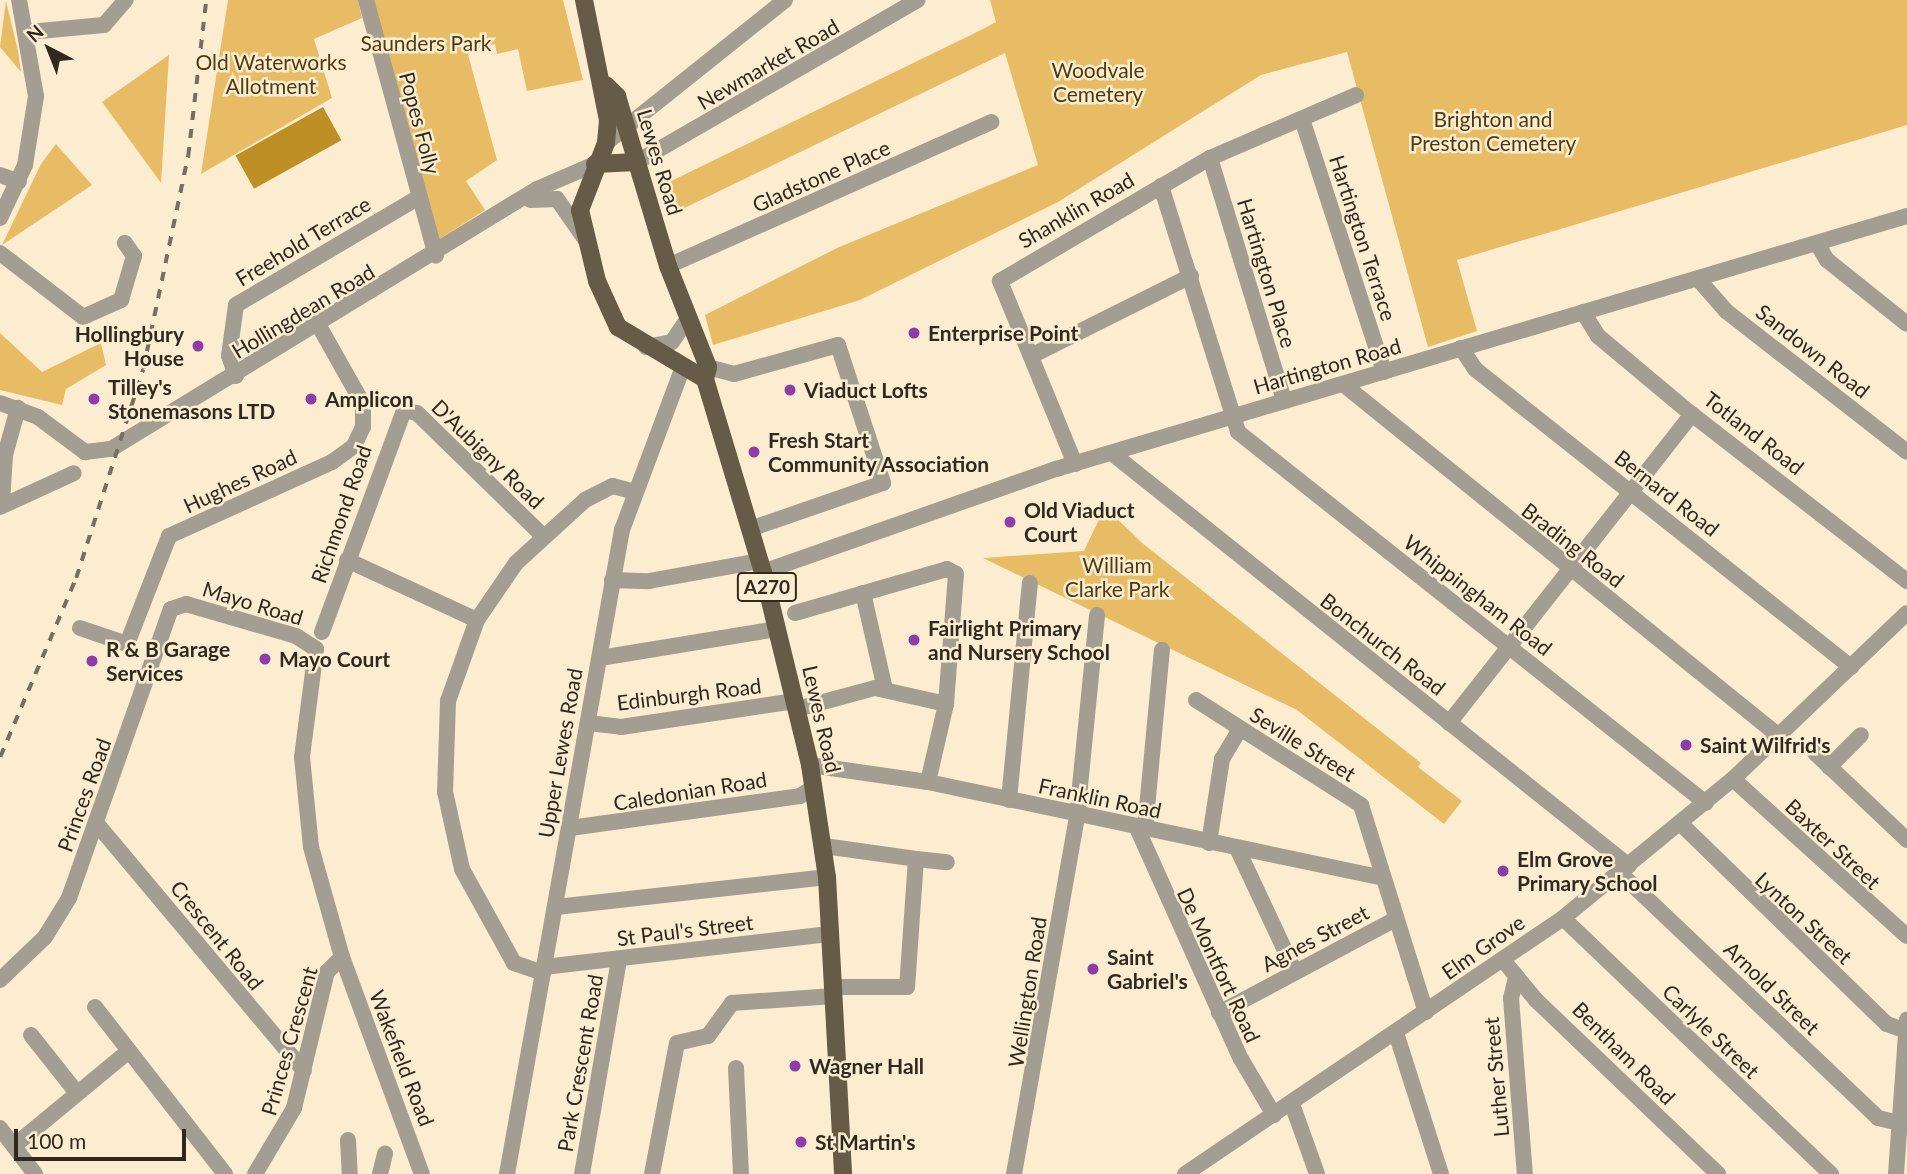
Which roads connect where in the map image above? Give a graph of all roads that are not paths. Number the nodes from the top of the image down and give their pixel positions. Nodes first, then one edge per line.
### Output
1 (19, 0) edge
2 (126, 0) edge
3 (366, 0) edge
4 (584, 0) edge
5 (785, 0) edge
6 (918, 0) edge
7 (29, 32) junction
8 (606, 85) junction
9 (1356, 95) dead end
10 (1302, 118) junction
11 (991, 122) dead end
12 (627, 130) junction
13 (606, 143) junction
14 (1210, 158) junction
15 (637, 162) junction
16 (595, 164) junction
17 (0, 176) edge
18 (19, 182) junction
19 (1161, 186) junction
20 (419, 197) junction
21 (507, 209) junction
22 (1907, 216) edge
23 (0, 218) edge
24 (585, 239) junction
25 (125, 243) dead end
26 (1818, 243) junction
27 (0, 253) edge
28 (436, 256) junction
29 (668, 266) junction
30 (1191, 276) junction
31 (1698, 279) junction
32 (1583, 313) junction
33 (1907, 324) edge
34 (319, 326) junction
35 (689, 335) junction
36 (646, 347) junction
37 (1461, 348) junction
38 (1031, 356) junction
39 (683, 367) junction
40 (1384, 372) junction
41 (706, 373) junction
42 (236, 376) junction
43 (1343, 384) junction
44 (1284, 400) junction
45 (0, 403) edge
46 (18, 408) junction
47 (402, 411) joint
48 (1692, 414) junction
49 (1233, 415) junction
50 (1907, 452) edge
51 (1113, 454) junction
52 (1075, 464) junction
53 (74, 473) dead end
54 (632, 491) junction
55 (1631, 492) junction
56 (1, 505) edge
57 (750, 529) junction
58 (541, 535) junction
59 (347, 560) junction
60 (761, 566) junction
61 (1570, 569) junction
62 (612, 580) junction
63 (1907, 581) edge
64 (1030, 583) dead end
65 (863, 593) junction
66 (176, 605) joint
67 (795, 614) dead end
68 (1097, 615) dead end
69 (477, 620) junction
70 (1903, 623) edge
71 (80, 628) dead end
72 (778, 629) junction
73 (322, 632) dead end
74 (1509, 646) junction
75 (1162, 650) dead end
76 (600, 658) junction
77 (1851, 667) junction
78 (885, 689) junction
79 (1196, 700) dead end
80 (946, 704) junction
81 (796, 705) junction
82 (589, 723) junction
83 (1449, 723) junction
84 (1240, 729) junction
85 (1861, 735) dead end
86 (1779, 736) junction
87 (1815, 754) dead end
88 (810, 765) junction
89 (1829, 767) junction
90 (1733, 779) junction
91 (928, 782) junction
92 (814, 787) junction
93 (1009, 800) junction
94 (1706, 803) junction
95 (1077, 816) junction
96 (97, 824) junction
97 (1681, 824) junction
98 (570, 828) junction
99 (1141, 829) junction
100 (1907, 840) edge
101 (1209, 843) junction
102 (824, 846) junction
103 (1237, 848) junction
104 (916, 859) junction
105 (947, 862) dead end
106 (1625, 869) junction
107 (827, 877) junction
108 (1380, 877) junction
109 (556, 907) junction
110 (1563, 918) junction
111 (1394, 920) junction
112 (831, 934) junction
113 (1907, 936) edge
114 (342, 957) junction
115 (619, 960) junction
116 (1503, 960) junction
117 (543, 970) junction
118 (1295, 972) junction
119 (1516, 978) junction
120 (0, 980) edge
121 (830, 993) junction
122 (95, 1007) dead end
123 (1426, 1012) junction
124 (1219, 1013) junction
125 (1907, 1025) edge
126 (1396, 1033) junction
127 (31, 1035) dead end
128 (129, 1051) junction
129 (736, 1068) dead end
130 (304, 1071) junction
131 (77, 1093) junction
132 (1292, 1104) junction
133 (1274, 1115) junction
134 (1900, 1123) junction
135 (0, 1128) edge
136 (348, 1140) dead end
137 (14, 1146) junction
138 (386, 1154) dead end
139 (35, 1174) edge
140 (225, 1174) edge
141 (256, 1174) edge
142 (350, 1174) edge
143 (380, 1174) edge
144 (422, 1174) edge
145 (507, 1174) edge
146 (582, 1174) edge
147 (652, 1174) edge
148 (741, 1174) edge
149 (843, 1174) edge
150 (1014, 1174) edge
151 (1185, 1174) edge
152 (1317, 1174) edge
153 (1441, 1174) edge
154 (1525, 1174) edge
155 (1718, 1174) edge
156 (1831, 1174) edge
157 (1896, 1174) edge

1 - 7 street
2 - 7 street
3 - 20 street, Popes Folly
4 - 8 main road, Lewes Road / A270
5 - 12 street
6 - 15 street, Newmarket Road
7 - 18 street
8 - 12 main road, Lewes Road / A270
8 - 13 main road, Lewes Road / A270
9 - 10 street, Shanklin Road
10 - 14 street, Shanklin Road
10 - 40 street, Hartington Terrace
11 - 29 street, Gladstone Place
12 - 13 street
12 - 15 main road, Lewes Road / A270
13 - 16 main road, Lewes Road / A270
14 - 19 street, Shanklin Road
14 - 44 street, Hartington Place
15 - 16 main road
15 - 29 main road, Lewes Road / A270
16 - 21 street, Hollingdean Road
16 - 24 main road, Lewes Road / A270
17 - 18 street
18 - 23 street
19 - 30 street, Whippingham Road
19 - 38 street, Shanklin Road
20 - 28 street, Popes Folly
20 - 42 street, Freehold Terrace
21 - 24 street
21 - 28 street, Hollingdean Road
22 - 26 street, Hartington Road
24 - 36 main road, Lewes Road / A270
25 - 27 street
26 - 31 street, Hartington Road
26 - 33 street
28 - 34 street, Hollingdean Road
29 - 35 main road, Lewes Road / A270
30 - 38 street
30 - 49 street, Whippingham Road
31 - 32 street, Hartington Road
31 - 50 street, Sandown Road
32 - 37 street, Hartington Road
32 - 48 street, Totland Road
34 - 42 street, Hollingdean Road
34 - 71 street, Hughes Road
35 - 36 street
35 - 39 main road, Upper Lewes Road
35 - 41 main road, Lewes Road / A270
36 - 39 main road, Lewes Road / A270
37 - 40 street, Hartington Road
37 - 55 street, Bernard Road
38 - 52 street, Shanklin Road
39 - 41 main road, Lewes Road / A270
39 - 54 street, Upper Lewes Road
40 - 43 street, Hartington Road
41 - 57 main road, Lewes Road / A270
41 - 57 street
42 - 46 street, Hollingdean Road
43 - 44 street, Hartington Road
43 - 61 street, Brading Road
44 - 49 street, Hartington Road
45 - 46 street
46 - 56 street
47 - 58 street, D'Aubigny Road
47 - 59 street, Richmond Road
48 - 55 street
48 - 63 street, Totland Road
49 - 51 street, Hartington Road
49 - 74 street, Whippingham Road
51 - 52 street, Hartington Road
51 - 83 street, Bonchurch Road
52 - 60 street, Hartington Road
53 - 56 street
54 - 58 street
54 - 62 street, Upper Lewes Road
55 - 61 street
55 - 77 street, Bernard Road
57 - 60 main road, Lewes Road / A270
58 - 69 street
59 - 69 street
59 - 73 street, Richmond Road
60 - 62 street, Hartington Road
60 - 72 main road, Lewes Road / A270
61 - 74 street
61 - 86 street, Brading Road
62 - 76 street, Upper Lewes Road
64 - 93 street
65 - 67 street
65 - 78 street
65 - 80 street
66 - 96 street, Princes Road
66 - 114 street, Mayo Road
68 - 95 street, Wellington Road
69 - 117 street
70 - 77 street, Elm Grove
72 - 76 street
72 - 81 main road, Lewes Road / A270
74 - 83 street
74 - 94 street, Whippingham Road
75 - 99 street
76 - 82 street, Upper Lewes Road
77 - 86 street, Elm Grove
78 - 80 street
78 - 81 street, Edinburgh Road
79 - 84 street, Seville Street
80 - 91 street
81 - 82 street, Edinburgh Road
81 - 88 main road, Lewes Road / A270
82 - 98 street, Upper Lewes Road
83 - 106 street, Bonchurch Road
84 - 101 street
84 - 108 street, Seville Street
85 - 89 street
86 - 90 street, Elm Grove
87 - 89 street
88 - 91 street, Franklin Road
88 - 92 main road, Lewes Road / A270
89 - 100 street
90 - 94 street, Elm Grove
90 - 113 street, Baxter Street
91 - 93 street, Franklin Road
92 - 98 street, Caledonian Road
92 - 102 main road, Lewes Road / A270
93 - 95 street, Franklin Road
94 - 97 street, Elm Grove
95 - 99 street, Franklin Road
95 - 150 street, Wellington Road
96 - 120 street, Princes Road
96 - 130 street, Crescent Road
97 - 106 street, Elm Grove
97 - 125 street, Lynton Street
98 - 109 street, Upper Lewes Road
99 - 101 street, Franklin Road
99 - 124 street, De Montfort Road
101 - 103 street, Franklin Road
102 - 104 street
102 - 107 main road, Lewes Road / A270
103 - 108 street, Franklin Road
103 - 118 street
104 - 105 street
104 - 121 street
106 - 110 street, Elm Grove
106 - 134 street, Arnold Street
107 - 109 street
107 - 112 main road, Lewes Road / A270
108 - 111 street, Seville Street
109 - 117 street, Upper Lewes Road
110 - 116 street, Elm Grove
110 - 156 street, Carlyle Street
111 - 118 street, Agnes Street
111 - 123 street, Seville Street
112 - 115 street, St Paul's Street
112 - 121 main road, Lewes Road / A270
114 - 130 street, Princes Crescent
114 - 144 street, Wakefield Road
115 - 117 street, St Paul's Street
115 - 146 street, Park Crescent Road
116 - 119 street, Bentham Road
116 - 123 street, Elm Grove
117 - 145 street, Upper Lewes Road
118 - 124 street, Agnes Street
119 - 154 street, Luther Street
119 - 155 street, Bentham Road
121 - 147 street
121 - 149 main road, Lewes Road / A270
122 - 128 street
123 - 126 street, Elm Grove
124 - 133 street, De Montfort Road
125 - 134 street
126 - 132 street, Elm Grove
126 - 153 street
127 - 131 street
128 - 131 street
128 - 140 street
129 - 148 street
130 - 141 street, Princes Crescent
131 - 137 street
132 - 133 street, Elm Grove
132 - 152 street
133 - 151 street, Elm Grove
134 - 157 street
135 - 137 street
136 - 142 street
137 - 139 street
138 - 143 street

